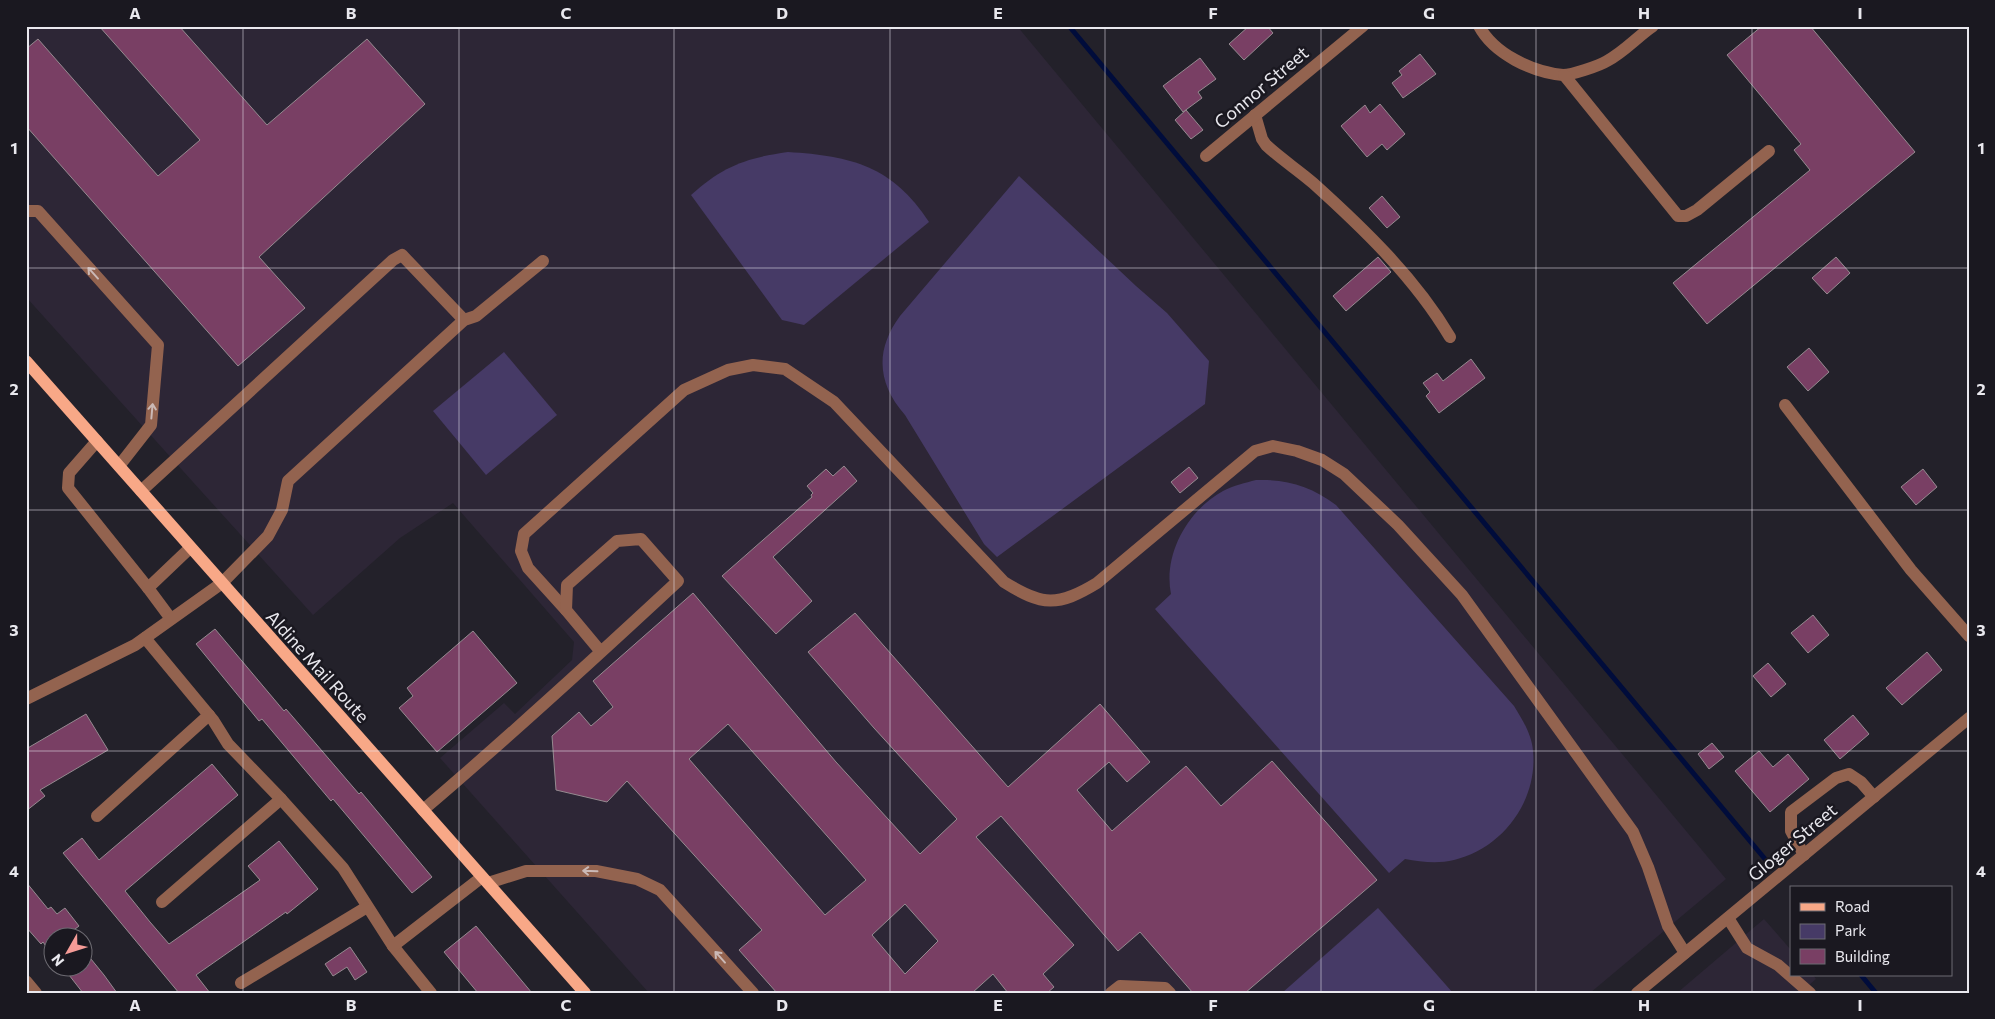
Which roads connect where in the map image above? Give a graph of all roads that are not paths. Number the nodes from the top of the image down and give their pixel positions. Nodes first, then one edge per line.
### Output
1 (1363, 26) edge
2 (1478, 26) edge
3 (1653, 26) edge
4 (1564, 75) junction
5 (1255, 115) junction
6 (1768, 151) dead end
7 (1206, 156) dead end
8 (26, 211) edge
9 (543, 261) dead end
10 (464, 320) junction
11 (1450, 337) dead end
12 (26, 361) edge
13 (1785, 405) dead end
14 (98, 441) junction
15 (119, 466) junction
16 (141, 491) junction
17 (190, 548) junction
18 (222, 583) junction
19 (148, 588) junction
20 (566, 610) junction
21 (171, 619) junction
22 (1969, 636) edge
23 (145, 638) junction
24 (601, 652) junction
25 (26, 699) edge
26 (209, 715) junction
27 (1969, 718) edge
28 (1874, 797) junction
29 (281, 799) junction
30 (423, 810) junction
31 (97, 816) dead end
32 (1804, 855) junction
33 (485, 880) junction
34 (162, 902) dead end
35 (367, 906) junction
36 (1728, 918) junction
37 (393, 946) junction
38 (1685, 953) junction
39 (1790, 976) edge
40 (1791, 976) edge
41 (26, 981) edge
42 (241, 982) dead end
43 (36, 993) edge
44 (431, 993) edge
45 (586, 993) edge
46 (753, 993) edge
47 (1111, 993) edge
48 (1170, 993) edge
49 (1637, 993) edge
50 (1810, 993) edge

1 - 5 street, Connor Street
2 - 4 street
3 - 4 street
4 - 6 street
5 - 7 street, Connor Street
5 - 11 street
15 -> 8 street
9 - 10 street
10 - 16 street
10 - 18 street
12 - 14 main road, Aldine Mail Route
13 - 22 street
14 - 15 main road, Aldine Mail Route
14 - 19 street
15 - 16 main road, Aldine Mail Route
16 - 17 main road, Aldine Mail Route
17 - 18 main road, Aldine Mail Route
17 - 19 street
18 - 21 street
18 - 30 main road, Aldine Mail Route
19 - 21 street
20 - 24 street
20 - 24 street
20 - 38 street
21 - 23 street
23 - 25 street
23 - 26 street
24 - 30 street
26 - 29 street
26 - 31 street
27 - 28 street, Gloger Street
28 - 32 street, Gloger Street
28 - 32 street
29 - 34 street
29 - 35 street
30 - 33 main road, Aldine Mail Route
32 - 36 street, Gloger Street
33 - 37 street
33 - 45 main road, Aldine Mail Route
46 -> 33 street
35 - 37 street
35 - 42 street
36 - 38 street, Gloger Street
36 - 39 street
37 - 44 street
38 - 49 street, Gloger Street
40 - 50 street
41 - 43 street
47 - 48 street

